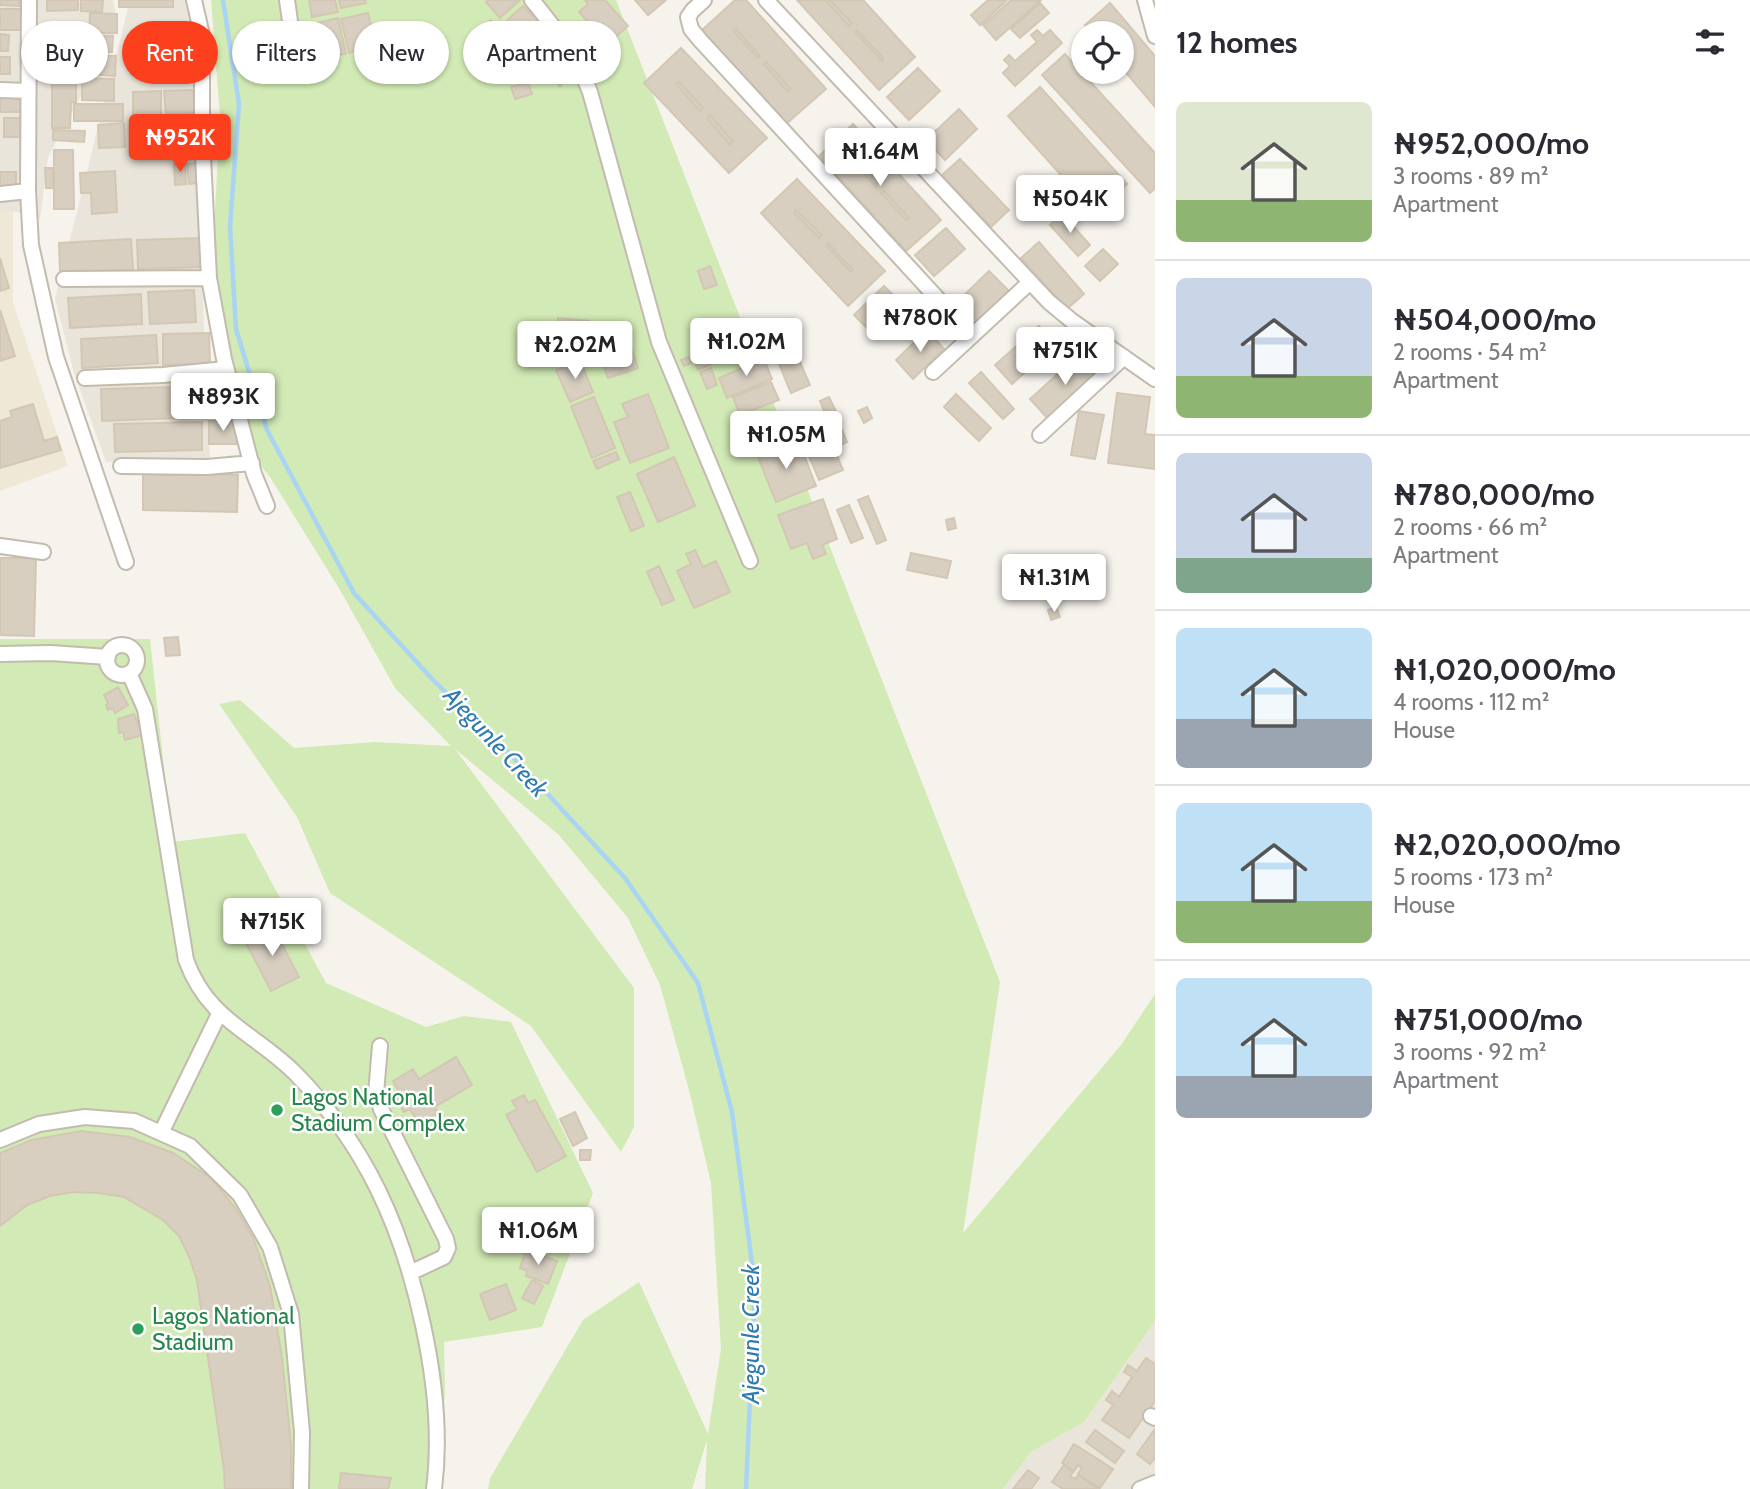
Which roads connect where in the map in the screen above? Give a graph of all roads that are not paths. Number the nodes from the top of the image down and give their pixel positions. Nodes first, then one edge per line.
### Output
1 (29, 0) edge
2 (194, 0) edge
3 (287, 0) edge
4 (532, 0) edge
5 (704, 0) edge
6 (766, 0) edge
7 (1145, 0) edge
8 (290, 21) edge
9 (1155, 36) edge
10 (0, 90) edge
11 (28, 90) junction
12 (27, 191) junction
13 (0, 194) edge
14 (209, 278) junction
15 (64, 279) dead end
16 (1029, 283) junction
17 (972, 336) junction
18 (1124, 357) junction
19 (226, 369) junction
20 (933, 372) dead end
21 (85, 377) dead end
22 (1155, 379) edge
23 (1040, 435) dead end
24 (252, 463) junction
25 (121, 467) dead end
26 (267, 506) dead end
27 (0, 546) edge
28 (43, 552) dead end
29 (750, 561) dead end
30 (126, 562) dead end
31 (0, 654) edge
32 (108, 657) junction
33 (129, 673) junction
34 (219, 1014) junction
35 (380, 1046) dead end
36 (161, 1133) junction
37 (0, 1140) edge
38 (412, 1272) junction
39 (1155, 1483) edge
40 (301, 1489) edge
41 (434, 1489) edge
42 (1140, 1489) edge

1 - 11 street
2 - 14 street
3 - 8 street
4 - 29 street
5 - 17 street
6 - 16 street
7 - 9 street
10 - 11 street
11 - 12 street
12 - 13 street
12 - 30 street
14 - 15 street
14 - 19 street
16 - 17 street
16 - 18 street
17 - 20 street
18 - 22 street
18 - 23 street
19 - 21 street
19 - 24 street
24 - 25 street
24 - 26 street
27 - 28 street
31 - 32 street
32 - 33 street
32 - 33 street
33 - 34 street
34 - 36 street
34 - 38 street
35 - 38 street
36 - 37 street
36 - 40 street
38 - 41 street
39 - 42 street

